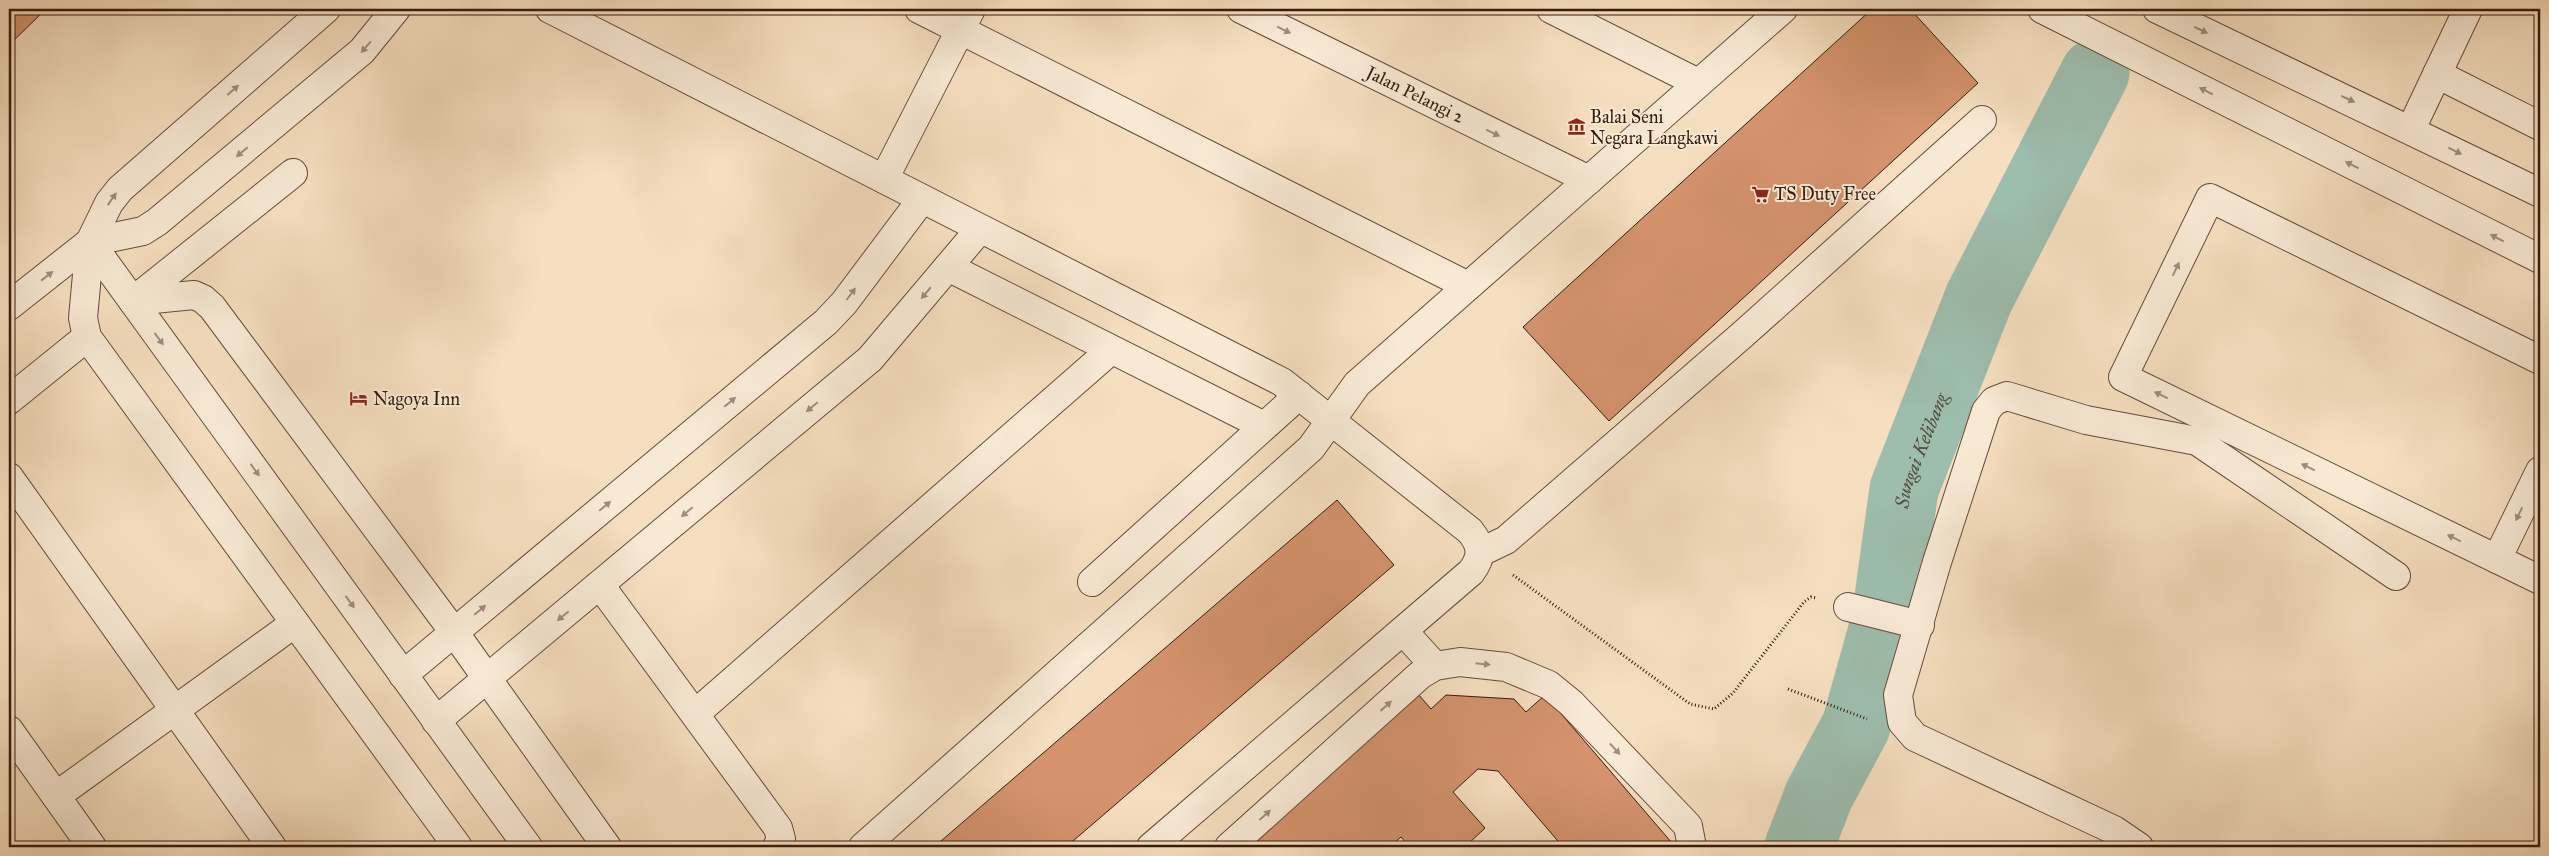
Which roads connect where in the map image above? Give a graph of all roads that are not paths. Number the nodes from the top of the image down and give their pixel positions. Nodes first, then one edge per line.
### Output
1 (326, 9) edge
2 (396, 9) edge
3 (550, 9) edge
4 (919, 9) edge
5 (1241, 9) edge
6 (1552, 9) edge
7 (1783, 9) edge
8 (2042, 9) edge
9 (2157, 9) edge
10 (2468, 9) edge
11 (966, 19) edge
12 (2437, 74) junction
13 (1698, 83) junction
14 (1982, 120) dead end
15 (2540, 126) edge
16 (2411, 129) junction
17 (293, 173) dead end
18 (884, 179) junction
19 (1589, 180) junction
20 (2540, 193) edge
21 (922, 199) junction
22 (980, 229) junction
23 (90, 242) junction
24 (2540, 260) edge
25 (948, 267) junction
26 (1468, 286) junction
27 (133, 301) junction
28 (9, 306) edge
29 (87, 337) junction
30 (1111, 350) junction
31 (2540, 360) edge
32 (1299, 395) junction
33 (9, 400) edge
34 (1331, 419) junction
35 (1264, 426) junction
36 (2540, 470) edge
37 (9, 477) edge
38 (1482, 552) junction
39 (2498, 559) junction
40 (2396, 576) dead end
41 (2540, 580) edge
42 (1092, 582) dead end
43 (600, 585) junction
44 (1848, 607) road end
45 (295, 623) junction
46 (1920, 625) junction
47 (1403, 631) junction
48 (454, 632) junction
49 (1435, 666) junction
50 (403, 675) junction
51 (488, 679) junction
52 (175, 710) junction
53 (695, 714) junction
54 (436, 721) junction
55 (9, 730) edge
56 (56, 796) junction
57 (521, 845) edge
58 (92, 847) edge
59 (272, 847) edge
60 (458, 847) edge
61 (607, 847) edge
62 (777, 847) edge
63 (863, 847) edge
64 (1151, 847) edge
65 (1229, 847) edge
66 (1692, 847) edge
67 (2139, 847) edge

23 -> 1 street
2 -> 23 street
3 - 18 street
4 - 11 street
5 -> 19 street, Jalan Pelangi 2
6 - 13 street
7 - 13 street
24 -> 8 street
9 -> 16 street
10 - 12 street
11 - 18 street
11 - 26 street
12 - 15 street
12 - 16 street
13 - 19 street
14 - 38 street
16 -> 20 street
17 - 27 street
18 - 21 street
19 - 26 street
21 - 22 street
48 -> 21 street
22 - 25 street
22 - 32 street
23 - 27 street
28 -> 23 street
23 - 29 street
25 - 30 street
25 -> 43 street
26 - 34 street
27 - 48 street
27 -> 50 street
29 - 33 street
29 - 45 street
30 - 35 street
30 - 53 street
39 -> 31 street
32 - 34 street
32 - 35 street
34 - 38 street
34 - 63 street
35 - 42 street
36 -> 39 street
37 - 52 street
38 - 47 street
39 - 41 street
40 - 46 street
43 -> 51 street
43 - 53 street
44 - 46 street
45 - 52 street
45 - 60 street
46 - 67 street
47 - 49 street
47 - 64 street
48 - 50 street
48 - 51 street
65 -> 49 street
49 -> 66 street
50 - 54 street
51 - 54 street
51 - 61 street
52 - 56 street
52 - 59 street
53 - 62 street
54 - 57 street
55 - 56 street
56 - 58 street

